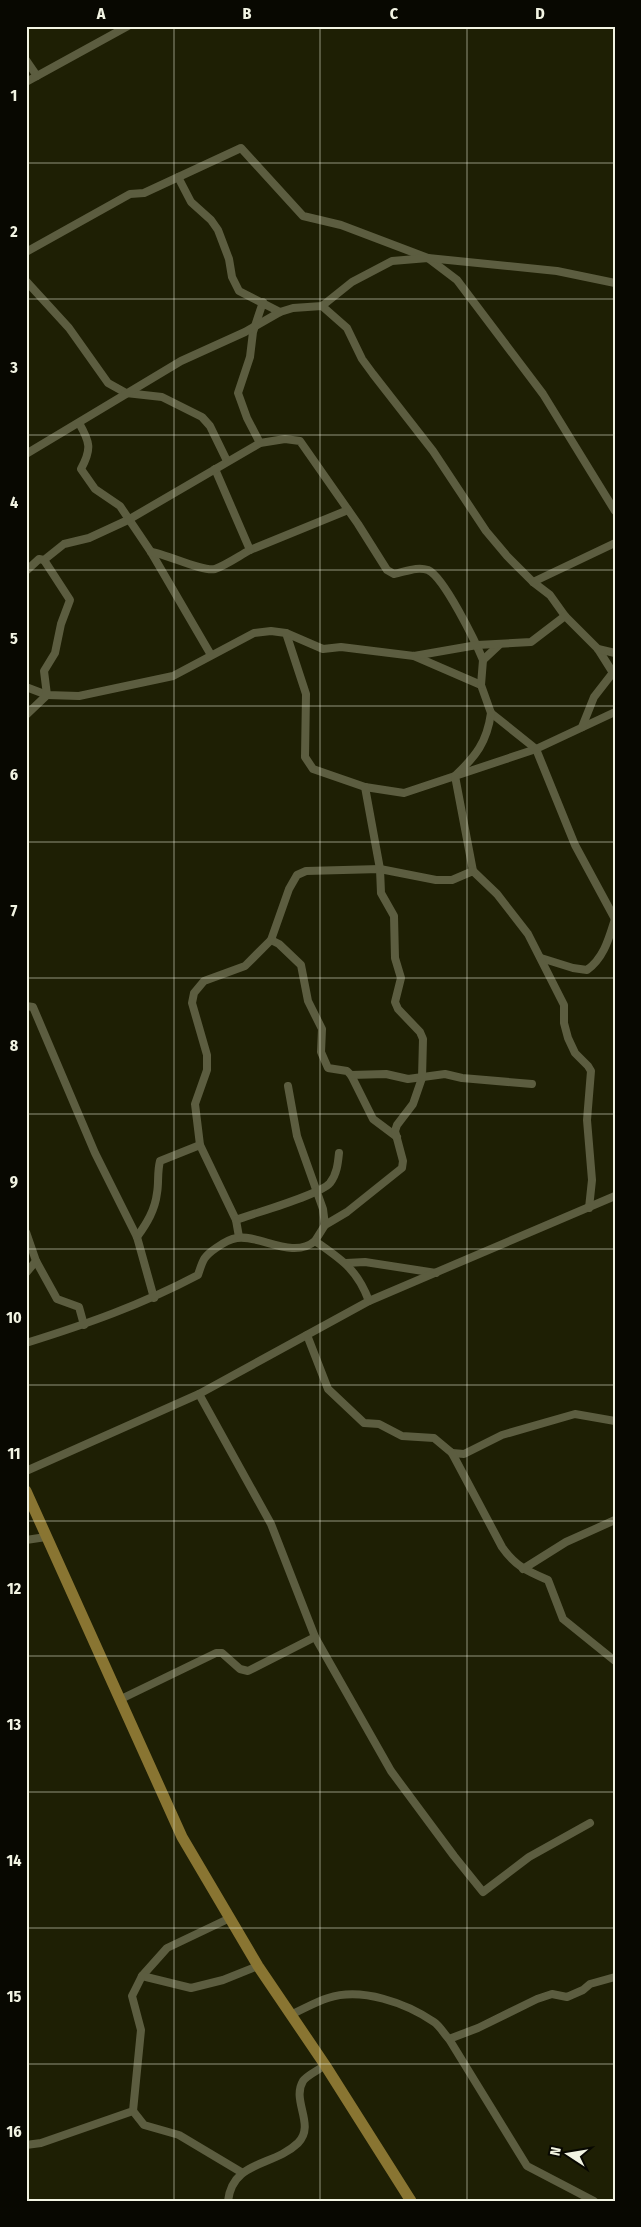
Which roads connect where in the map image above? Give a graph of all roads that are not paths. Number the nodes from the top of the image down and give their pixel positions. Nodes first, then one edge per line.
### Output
1 (128, 26) edge
2 (26, 60) edge
3 (37, 76) junction
4 (26, 82) edge
5 (178, 177) junction
6 (26, 252) edge
7 (428, 258) junction
8 (26, 281) edge
9 (615, 283) edge
10 (263, 302) junction
11 (322, 306) junction
12 (280, 312) junction
13 (256, 325) junction
14 (126, 393) junction
15 (79, 423) junction
16 (260, 443) junction
17 (26, 454) edge
18 (227, 461) junction
19 (215, 469) junction
20 (348, 510) junction
21 (615, 511) edge
22 (128, 520) junction
23 (615, 544) edge
24 (250, 550) junction
25 (150, 552) junction
26 (44, 560) junction
27 (26, 570) edge
28 (533, 582) junction
29 (565, 616) junction
30 (286, 633) junction
31 (477, 645) junction
32 (499, 645) junction
33 (598, 649) junction
34 (615, 653) edge
35 (210, 656) junction
36 (414, 656) junction
37 (483, 660) junction
38 (614, 673) edge
39 (481, 686) junction
40 (26, 687) edge
41 (48, 695) junction
42 (615, 712) edge
43 (491, 713) junction
44 (26, 715) edge
45 (582, 727) junction
46 (536, 749) junction
47 (455, 776) junction
48 (365, 787) junction
49 (380, 869) junction
50 (473, 871) junction
51 (615, 919) edge
52 (271, 940) junction
53 (541, 958) junction
54 (26, 1006) edge
55 (351, 1075) junction
56 (422, 1078) junction
57 (532, 1084) dead end
58 (288, 1086) dead end
59 (396, 1137) junction
60 (200, 1145) junction
61 (339, 1153) dead end
62 (317, 1191) junction
63 (615, 1196) edge
64 (589, 1208) junction
65 (236, 1220) junction
66 (325, 1225) junction
67 (26, 1232) edge
68 (137, 1237) junction
69 (239, 1237) junction
70 (315, 1241) junction
71 (36, 1261) junction
72 (346, 1262) junction
73 (26, 1273) edge
74 (436, 1273) junction
75 (154, 1298) junction
76 (369, 1301) junction
77 (84, 1325) junction
78 (307, 1335) junction
79 (26, 1343) edge
80 (199, 1394) junction
81 (615, 1421) edge
82 (452, 1453) junction
83 (26, 1471) edge
84 (26, 1491) edge
85 (615, 1520) edge
86 (46, 1537) junction
87 (26, 1540) edge
88 (523, 1569) junction
89 (315, 1637) junction
90 (615, 1661) edge
91 (121, 1699) junction
92 (590, 1823) dead end
93 (230, 1918) junction
94 (258, 1966) junction
95 (142, 1976) junction
96 (615, 1977) edge
97 (290, 2015) junction
98 (449, 2039) junction
99 (325, 2065) junction
100 (133, 2111) junction
101 (26, 2146) edge
102 (241, 2172) junction
103 (228, 2201) edge
104 (411, 2201) edge
105 (594, 2201) edge

1 - 3 street
2 - 3 street
3 - 4 street
5 - 6 street
5 - 7 street
5 - 10 street
7 - 9 street
7 - 11 street
7 - 21 street
8 - 14 street
10 - 12 street
10 - 13 street
11 - 12 street
11 - 28 street
12 - 13 street
13 - 14 street
13 - 16 street
14 - 15 street
14 - 18 street
15 - 17 street
15 - 22 street
16 - 18 street
16 - 20 street
18 - 19 street
19 - 22 street
19 - 24 street
20 - 24 street
20 - 31 street
22 - 25 street
22 - 26 street
23 - 28 street
24 - 25 street
25 - 35 street
26 - 27 street
26 - 41 street
28 - 29 street
29 - 32 street
29 - 33 street
30 - 35 street
30 - 36 street
30 - 48 street
31 - 32 street
31 - 36 street
31 - 37 street
32 - 37 street
33 - 34 street
33 - 38 street
35 - 41 street
36 - 39 street
37 - 39 street
38 - 45 street
39 - 43 street
40 - 41 street
41 - 44 street
42 - 45 street
43 - 46 street
43 - 47 street
45 - 46 street
46 - 47 street
46 - 51 street
47 - 48 street
47 - 50 street
48 - 49 street
49 - 50 street
49 - 52 street
49 - 56 street
50 - 53 street
51 - 53 street
52 - 55 street
52 - 60 street
53 - 64 street
54 - 68 street
55 - 56 street
55 - 59 street
56 - 57 street
56 - 59 street
58 - 62 street
59 - 66 street
60 - 65 street
60 - 68 street
61 - 62 street
62 - 65 street
62 - 66 street
63 - 64 street
64 - 74 street
65 - 69 street
66 - 70 street
67 - 71 street
68 - 75 street
69 - 70 street
69 - 75 street
70 - 72 street
71 - 73 street
71 - 77 street
72 - 74 street
72 - 76 street
74 - 76 street
75 - 77 street
76 - 78 street
77 - 79 street
78 - 80 street
78 - 82 street
80 - 83 street
80 - 89 street
81 - 82 street
82 - 88 street
84 - 86 street
85 - 88 street
86 - 87 street
86 - 91 street
88 - 90 street
89 - 91 street
89 - 92 street
91 - 93 street
93 - 94 street
93 - 95 street
94 - 95 street
94 - 97 street
95 - 100 street
96 - 98 street
97 - 98 street
97 - 99 street
98 - 105 street
99 - 102 street
99 - 104 street
100 - 101 street
100 - 102 street
102 - 103 street

